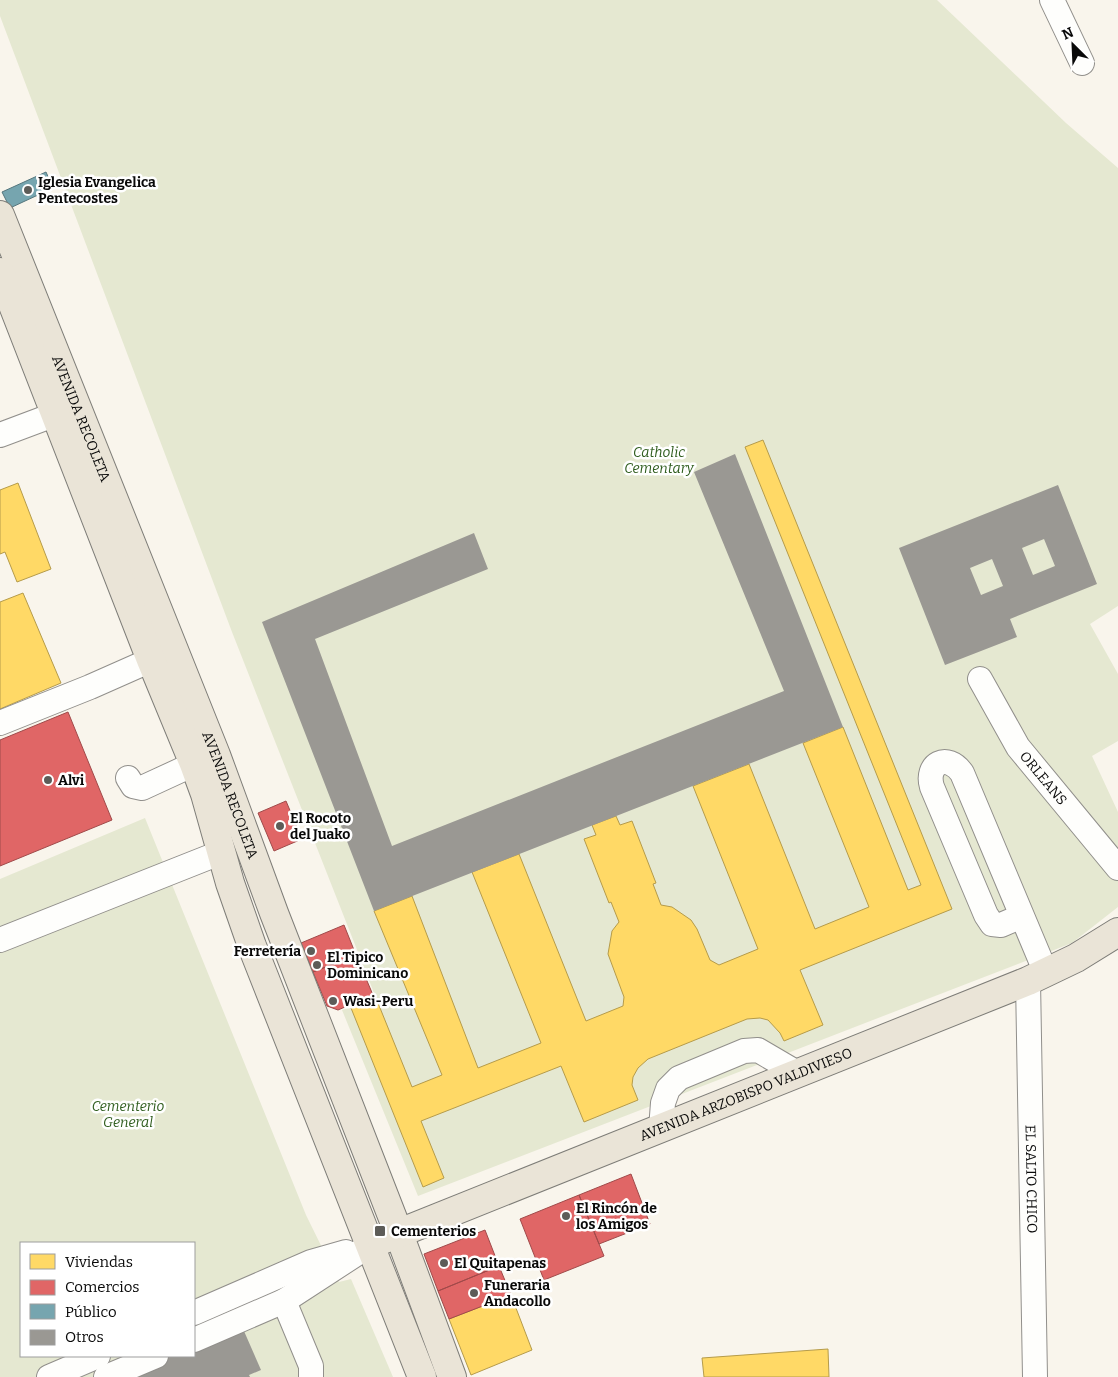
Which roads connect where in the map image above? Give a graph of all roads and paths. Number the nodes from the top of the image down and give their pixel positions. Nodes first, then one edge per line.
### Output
1 (1052, 0) edge
2 (1082, 63) dead end
3 (0, 215) edge
4 (0, 272) edge
5 (56, 414) junction
6 (0, 435) edge
7 (152, 660) junction
8 (980, 679) dead end
9 (0, 723) edge
10 (194, 764) junction
11 (128, 778) dead end
12 (222, 852) junction
13 (1118, 868) edge
14 (1022, 916) junction
15 (1118, 932) edge
16 (0, 940) edge
17 (1037, 977) junction
18 (799, 1074) junction
19 (661, 1130) junction
20 (399, 1234) junction
21 (370, 1245) junction
22 (284, 1301) junction
23 (195, 1313) edge
24 (195, 1340) edge
25 (96, 1357) edge
26 (154, 1357) edge
27 (49, 1377) edge
28 (106, 1377) edge
29 (311, 1377) edge
30 (422, 1377) edge
31 (452, 1377) edge
32 (1035, 1377) edge

1 - 2 street
3 - 20 main road, AVENIDA RECOLETA
4 - 5 main road, AVENIDA RECOLETA
5 - 6 street
5 - 7 main road, AVENIDA RECOLETA
7 - 9 street
7 - 10 main road, AVENIDA RECOLETA
8 - 13 street, ORLEANS
10 - 11 street
10 - 12 main road, AVENIDA RECOLETA
12 - 16 street
12 - 21 main road, AVENIDA RECOLETA
14 - 14 street
14 - 17 street
15 - 17 main road, AVENIDA ARZOBISPO VALDIVIESO
17 - 18 main road, AVENIDA ARZOBISPO VALDIVIESO
17 - 32 street, EL SALTO CHICO
18 - 19 main road, AVENIDA ARZOBISPO VALDIVIESO
18 - 19 street
19 - 20 main road, AVENIDA ARZOBISPO VALDIVIESO
20 - 21 main road, AVENIDA ARZOBISPO VALDIVIESO
20 - 31 main road, AVENIDA RECOLETA
21 - 22 street
21 - 23 street
21 - 30 main road, AVENIDA RECOLETA
22 - 24 street
22 - 29 street
25 - 27 street
26 - 28 street

